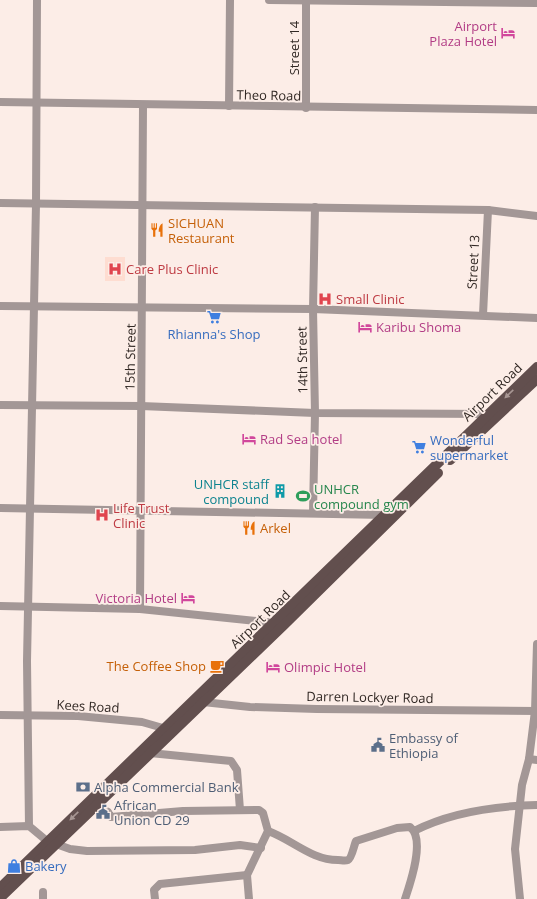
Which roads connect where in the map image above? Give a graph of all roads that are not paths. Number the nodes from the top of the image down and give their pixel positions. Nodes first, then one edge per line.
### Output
1 (37, 0) edge
2 (230, 0) edge
3 (269, 0) edge
4 (306, 0) edge
5 (537, 3) edge
6 (0, 102) edge
7 (36, 104) junction
8 (143, 106) junction
9 (229, 106) junction
10 (306, 108) junction
11 (537, 110) edge
12 (0, 203) edge
13 (36, 204) junction
14 (143, 206) junction
15 (314, 207) junction
16 (488, 210) junction
17 (537, 216) edge
18 (0, 306) edge
19 (143, 306) junction
20 (34, 307) junction
21 (313, 310) junction
22 (483, 315) junction
23 (537, 318) edge
24 (537, 367) edge
25 (537, 379) edge
26 (0, 405) edge
27 (31, 406) junction
28 (141, 406) junction
29 (315, 413) junction
30 (491, 416) junction
31 (0, 508) edge
32 (30, 508) junction
33 (140, 510) junction
34 (312, 512) junction
35 (385, 515) junction
36 (0, 606) edge
37 (28, 606) junction
38 (140, 609) junction
39 (279, 624) junction
40 (537, 644) edge
41 (204, 702) junction
42 (536, 711) edge
43 (0, 715) edge
44 (27, 715) junction
45 (169, 730) junction
46 (150, 753) junction
47 (533, 759) edge
48 (537, 804) edge
49 (519, 805) junction
50 (95, 806) junction
51 (240, 810) junction
52 (0, 826) edge
53 (29, 826) junction
54 (268, 831) junction
55 (414, 831) junction
56 (52, 842) junction
57 (261, 848) junction
58 (246, 875) junction
59 (0, 888) edge
60 (0, 898) edge
61 (155, 899) edge
62 (249, 899) edge
63 (405, 899) edge
64 (520, 899) edge

1 - 7 street
2 - 9 street
3 - 4 street
4 - 5 street
4 - 10 street, Street 14
6 - 7 street, Theo Road
7 - 8 street, Theo Road
7 - 13 street
8 - 9 street, Theo Road
8 - 14 street, 15th Street
9 - 10 street, Theo Road
10 - 11 street, Theo Road
12 - 13 street
13 - 14 street
13 - 20 street
14 - 15 street
14 - 19 street, 15th Street
15 - 16 street
15 - 21 street, 14th Street
16 - 17 street
16 - 22 street, Street 13
18 - 20 street
19 - 20 street
19 - 21 street
19 - 28 street, 15th Street
20 - 27 street
21 - 22 street
21 - 29 street, 14th Street
22 - 23 street
24 -> 30 main road, Airport Road
25 - 30 main road, Airport Road
26 - 27 street
27 - 28 street
27 - 32 street
28 - 29 street
28 - 33 street, 15th Street
29 - 30 street
29 - 34 street, 14th Street
30 - 35 main road, Airport Road
30 - 39 main road, Airport Road
31 - 32 street
32 - 33 street
32 - 37 street
33 - 34 street
33 - 38 street, 15th Street
34 - 35 street
35 - 39 main road, Airport Road
36 - 37 street
37 - 38 street
37 - 44 street
38 - 39 street
39 - 41 main road, Airport Road
39 - 45 main road, Airport Road
40 - 42 street
41 - 42 street, Darren Lockyer Road
41 - 45 main road, Airport Road
42 - 47 street
43 - 44 street, Kees Road
44 - 45 street, Kees Road
44 - 53 street
45 - 46 main road, Airport Road
45 -> 56 main road, Airport Road
46 - 50 main road, Airport Road
46 - 51 street
47 - 49 street
48 - 49 street
49 - 55 street
49 - 64 street
50 - 51 street
50 - 56 main road, Airport Road
51 - 54 street
52 - 53 street
53 - 56 street
54 - 55 street
54 - 57 street
55 - 63 street
56 - 57 street
56 - 59 main road, Airport Road
56 - 60 main road, Airport Road
57 - 58 street
58 - 61 street
58 - 62 street

